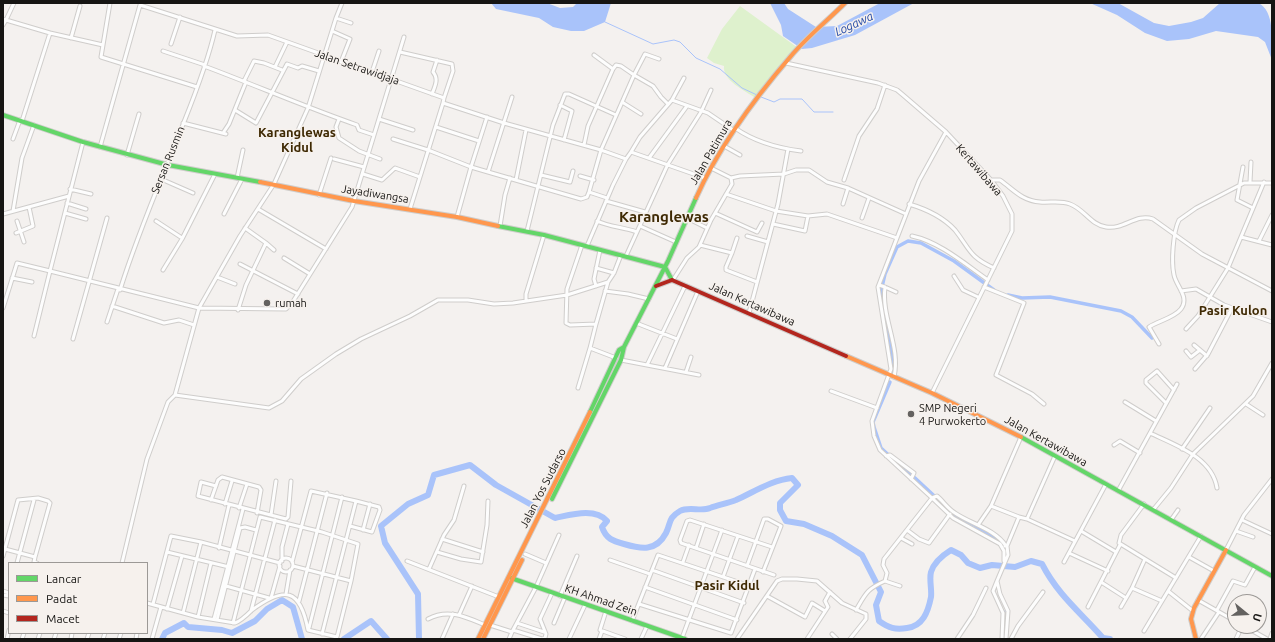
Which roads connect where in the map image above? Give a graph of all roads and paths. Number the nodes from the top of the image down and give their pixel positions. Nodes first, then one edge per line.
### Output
1 (14, 3) edge
2 (110, 3) edge
3 (342, 3) edge
4 (845, 3) edge
5 (140, 4) edge
6 (80, 6) dead end
7 (180, 17) junction
8 (336, 18) junction
9 (5, 20) edge
10 (351, 23) dead end
11 (3, 26) edge
12 (215, 30) junction
13 (332, 31) junction
14 (50, 33) junction
15 (404, 37) dead end
16 (71, 38) junction
17 (287, 42) junction
18 (171, 44) dead end
19 (103, 45) junction
20 (163, 51) dead end
21 (380, 51) dead end
22 (400, 52) junction
23 (594, 55) dead end
24 (324, 56) junction
25 (437, 60) junction
26 (659, 60) dead end
27 (341, 62) junction
28 (786, 62) junction
29 (124, 64) junction
30 (204, 66) junction
31 (275, 67) junction
32 (613, 69) junction
33 (282, 70) junction
34 (318, 72) junction
35 (372, 72) junction
36 (634, 74) junction
37 (684, 78) dead end
38 (392, 79) junction
39 (245, 81) junction
40 (885, 85) junction
41 (197, 87) junction
42 (711, 90) dead end
43 (272, 92) junction
44 (432, 94) junction
45 (512, 97) dead end
46 (444, 98) junction
47 (672, 100) junction
48 (622, 102) junction
49 (443, 103) junction
50 (668, 104) junction
51 (560, 105) junction
52 (596, 105) junction
53 (687, 106) junction
54 (308, 108) junction
55 (235, 110) junction
56 (702, 112) junction
57 (139, 114) dead end
58 (641, 114) dead end
59 (3, 115) edge
60 (616, 115) junction
61 (487, 117) junction
62 (339, 119) junction
63 (379, 119) junction
64 (21, 121) junction
65 (504, 123) junction
66 (183, 124) junction
67 (34, 125) junction
68 (436, 127) junction
69 (734, 129) junction
70 (413, 130) dead end
71 (526, 130) junction
72 (946, 132) junction
73 (374, 135) junction
74 (551, 137) junction
75 (13, 139) dead end
76 (393, 139) dead end
77 (564, 140) junction
78 (479, 141) junction
79 (83, 142) junction
80 (584, 145) junction
81 (724, 146) junction
82 (100, 148) junction
83 (788, 149) junction
84 (243, 150) dead end
85 (428, 150) junction
86 (601, 150) junction
87 (801, 151) dead end
88 (631, 152) junction
89 (368, 154) junction
90 (127, 155) junction
91 (740, 155) dead end
92 (380, 158) dead end
93 (649, 158) junction
94 (626, 159) junction
95 (1251, 162) dead end
96 (668, 164) junction
97 (168, 165) junction
98 (364, 167) junction
99 (471, 167) junction
100 (1243, 167) dead end
101 (711, 168) junction
102 (574, 171) dead end
103 (488, 172) junction
104 (215, 174) junction
105 (363, 174) junction
106 (784, 174) junction
107 (541, 175) junction
108 (420, 176) junction
109 (580, 176) dead end
110 (510, 178) junction
111 (705, 178) junction
112 (731, 178) junction
113 (161, 179) junction
114 (240, 179) junction
115 (516, 180) junction
116 (594, 180) junction
117 (844, 180) dead end
118 (991, 180) junction
119 (1250, 182) junction
120 (1272, 183) edge
121 (274, 184) junction
122 (1263, 184) junction
123 (538, 187) junction
124 (848, 188) junction
125 (1238, 188) junction
126 (70, 189) junction
127 (590, 192) junction
128 (193, 193) dead end
129 (91, 194) dead end
130 (319, 194) junction
131 (726, 194) junction
132 (69, 196) junction
133 (869, 198) junction
134 (606, 200) junction
135 (354, 201) junction
136 (67, 203) junction
137 (843, 204) dead end
138 (909, 204) junction
139 (29, 207) junction
140 (1253, 208) junction
141 (86, 209) dead end
142 (258, 209) junction
143 (410, 209) junction
144 (776, 210) junction
145 (13, 211) junction
146 (646, 212) junction
147 (65, 213) junction
148 (715, 213) junction
149 (3, 214) edge
150 (224, 214) dead end
151 (906, 214) junction
152 (1272, 215) edge
153 (808, 216) junction
154 (457, 217) junction
155 (107, 218) dead end
156 (687, 218) junction
157 (862, 218) dead end
158 (86, 219) dead end
159 (17, 221) dead end
160 (156, 221) dead end
161 (597, 221) junction
162 (762, 223) dead end
163 (773, 224) junction
164 (500, 226) junction
165 (640, 226) junction
166 (245, 228) junction
167 (707, 228) junction
168 (20, 231) junction
169 (527, 231) junction
170 (637, 232) junction
171 (16, 233) dead end
172 (544, 235) junction
173 (747, 236) dead end
174 (912, 236) dead end
175 (1177, 236) junction
176 (1241, 237) junction
177 (182, 238) junction
178 (738, 238) dead end
179 (897, 238) junction
180 (1259, 241) junction
181 (24, 242) dead end
182 (676, 242) junction
183 (768, 242) junction
184 (266, 243) junction
185 (584, 245) junction
186 (700, 245) junction
187 (1272, 245) edge
188 (326, 249) junction
189 (274, 250) dead end
190 (600, 250) junction
191 (732, 253) junction
192 (624, 256) junction
193 (284, 258) dead end
194 (240, 264) dead end
195 (665, 267) junction
196 (596, 268) junction
197 (1228, 268) junction
198 (994, 269) junction
199 (163, 270) dead end
200 (252, 270) junction
201 (50, 271) junction
202 (614, 273) junction
203 (310, 274) junction
204 (954, 276) dead end
205 (217, 277) junction
206 (12, 278) junction
207 (89, 280) junction
208 (673, 280) junction
209 (987, 280) junction
210 (32, 282) dead end
211 (608, 282) junction
212 (757, 282) junction
213 (234, 284) dead end
214 (596, 286) junction
215 (685, 286) junction
216 (881, 286) junction
217 (984, 286) junction
218 (655, 287) junction
219 (119, 289) junction
220 (1183, 290) junction
221 (698, 291) junction
222 (1272, 291) edge
223 (605, 292) junction
224 (896, 292) dead end
225 (567, 293) junction
226 (298, 294) junction
227 (978, 297) junction
228 (1211, 298) junction
229 (649, 299) junction
230 (526, 301) junction
231 (112, 306) junction
232 (3, 308) edge
233 (199, 308) junction
234 (1232, 308) junction
235 (238, 310) junction
236 (749, 313) junction
237 (107, 322) dead end
238 (1272, 322) edge
239 (636, 323) junction
240 (596, 324) junction
241 (194, 325) junction
242 (1186, 329) dead end
243 (662, 333) junction
244 (34, 336) dead end
245 (73, 339) dead end
246 (677, 339) junction
247 (1159, 344) dead end
248 (1194, 345) dead end
249 (624, 347) junction
250 (590, 348) junction
251 (1200, 350) junction
252 (1186, 351) dead end
253 (892, 352) junction
254 (1207, 356) junction
255 (691, 357) dead end
256 (616, 358) junction
257 (621, 360) junction
258 (1272, 364) edge
259 (647, 365) junction
260 (665, 368) junction
261 (1195, 369) dead end
262 (686, 372) junction
263 (699, 375) dead end
264 (892, 376) junction
265 (1177, 384) dead end
266 (578, 388) dead end
267 (1174, 390) junction
268 (831, 391) dead end
269 (932, 393) junction
270 (175, 394) junction
271 (1125, 402) dead end
272 (1166, 403) junction
273 (1044, 404) dead end
274 (1246, 404) junction
275 (877, 408) junction
276 (1210, 408) dead end
277 (1262, 415) dead end
278 (1156, 421) junction
279 (1150, 432) junction
280 (1021, 437) junction
281 (1114, 445) dead end
282 (1182, 449) junction
283 (1140, 453) junction
284 (1193, 454) junction
285 (888, 455) junction
286 (1055, 456) junction
287 (913, 477) junction
288 (1272, 479) edge
289 (232, 481) junction
290 (276, 481) dead end
291 (291, 481) dead end
292 (247, 484) junction
293 (1106, 484) junction
294 (216, 486) junction
295 (464, 486) dead end
296 (1217, 488) dead end
297 (1118, 491) junction
298 (327, 493) junction
299 (553, 493) junction
300 (342, 497) junction
301 (934, 497) junction
302 (34, 500) junction
303 (211, 500) junction
304 (356, 501) junction
305 (488, 502) dead end
306 (225, 504) junction
307 (370, 504) junction
308 (1144, 504) junction
309 (229, 505) junction
310 (991, 506) junction
311 (241, 509) junction
312 (1153, 510) junction
313 (1178, 510) dead end
314 (258, 513) junction
315 (950, 514) junction
316 (270, 516) junction
317 (1019, 517) junction
318 (1027, 519) junction
319 (275, 520) junction
320 (1171, 520) junction
321 (1242, 520) junction
322 (288, 524) junction
323 (704, 524) junction
324 (255, 525) dead end
325 (350, 526) junction
326 (977, 527) junction
327 (303, 528) junction
328 (535, 529) junction
329 (256, 530) junction
330 (363, 530) junction
331 (722, 530) junction
332 (907, 530) junction
333 (317, 531) junction
334 (1081, 531) junction
335 (1236, 531) junction
336 (1272, 534) edge
337 (332, 535) junction
338 (559, 535) dead end
339 (738, 536) junction
340 (1201, 536) junction
341 (1253, 537) dead end
342 (901, 538) junction
343 (442, 539) junction
344 (347, 540) junction
345 (1075, 541) junction
346 (201, 542) junction
347 (756, 542) junction
348 (912, 544) dead end
349 (689, 545) junction
350 (1120, 545) junction
351 (772, 547) junction
352 (1005, 547) junction
353 (5, 548) junction
354 (219, 548) junction
355 (696, 548) junction
356 (1226, 550) junction
357 (233, 551) junction
358 (167, 552) junction
359 (437, 552) junction
360 (483, 552) junction
361 (1116, 552) junction
362 (20, 553) junction
363 (1069, 553) junction
364 (525, 554) junction
365 (712, 554) junction
366 (3, 556) edge
367 (182, 556) junction
368 (250, 556) junction
369 (577, 556) dead end
370 (35, 557) junction
371 (1189, 557) junction
372 (1145, 559) junction
373 (197, 560) junction
374 (264, 560) junction
375 (610, 560) dead end
376 (729, 560) junction
377 (407, 561) dead end
378 (17, 562) edge
379 (35, 562) edge
380 (122, 562) edge
381 (684, 562) junction
382 (1064, 562) dead end
383 (211, 563) junction
384 (281, 563) junction
385 (546, 563) junction
386 (293, 564) junction
387 (747, 566) junction
388 (1255, 566) junction
389 (229, 567) junction
390 (429, 569) junction
391 (756, 569) junction
392 (290, 570) junction
393 (308, 570) junction
394 (652, 570) junction
395 (706, 570) junction
396 (1214, 570) junction
397 (1108, 571) junction
398 (763, 572) junction
399 (322, 574) junction
400 (650, 574) junction
401 (774, 575) dead end
402 (1272, 576) edge
403 (337, 577) junction
404 (723, 577) junction
405 (511, 578) junction
406 (1176, 578) junction
407 (997, 580) junction
408 (351, 581) junction
409 (883, 582) junction
410 (1101, 582) junction
411 (226, 586) junction
412 (472, 586) junction
413 (750, 586) junction
414 (900, 586) dead end
415 (536, 587) junction
416 (645, 587) junction
417 (700, 588) junction
418 (986, 588) dead end
419 (1132, 588) junction
420 (241, 590) junction
421 (1168, 591) junction
422 (830, 592) junction
423 (1043, 592) dead end
424 (552, 593) junction
425 (286, 594) junction
426 (255, 595) junction
427 (563, 596) junction
428 (768, 596) junction
429 (499, 597) junction
430 (270, 598) junction
431 (1126, 598) junction
432 (1198, 600) junction
433 (299, 601) junction
434 (1162, 601) junction
435 (148, 603) edge
436 (744, 603) junction
437 (152, 604) junction
438 (639, 604) junction
439 (693, 604) junction
440 (585, 605) junction
441 (1088, 606) dead end
442 (160, 607) junction
443 (1121, 607) dead end
444 (167, 609) junction
445 (856, 610) junction
446 (251, 611) junction
447 (606, 611) junction
448 (825, 611) junction
449 (1193, 611) junction
450 (1218, 611) junction
451 (183, 613) junction
452 (453, 614) junction
453 (459, 615) junction
454 (1227, 616) edge
455 (198, 617) junction
456 (428, 618) dead end
457 (216, 620) junction
458 (687, 620) junction
459 (737, 620) junction
460 (632, 621) junction
461 (233, 623) junction
462 (517, 623) junction
463 (554, 623) dead end
464 (490, 625) junction
465 (485, 626) junction
466 (646, 626) junction
467 (308, 630) junction
468 (513, 631) junction
469 (602, 631) junction
470 (1144, 631) dead end
471 (544, 632) junction
472 (1272, 633) edge
473 (322, 634) junction
474 (832, 634) dead end
475 (1258, 634) edge
476 (1005, 635) edge
477 (570, 638) edge
478 (683, 638) edge
479 (1012, 638) edge
480 (152, 639) edge
481 (442, 639) edge
482 (478, 639) edge
483 (483, 639) edge
484 (509, 639) edge
485 (575, 639) edge
486 (599, 639) edge
487 (626, 639) edge
488 (641, 639) edge
489 (737, 639) edge
490 (807, 639) edge
491 (838, 639) edge
492 (850, 639) edge
493 (956, 639) edge
494 (1002, 639) edge
495 (1196, 639) edge
496 (1201, 639) edge
497 (1268, 639) edge

1 - 9 street
2 - 19 street
3 - 8 street
4 - 28 main road, Jalan Patimura
5 - 7 street, Jalan Setrawidjaja
5 - 29 street, Jalan Setrawidjaja
6 - 16 street
7 - 12 street, Jalan Setrawidjaja
7 - 18 street
8 - 10 street
8 - 13 street
9 - 11 street
9 - 14 street
12 - 17 street, Jalan Setrawidjaja
12 - 30 street, Sersan Rusmin
13 - 24 street
13 - 27 street
14 - 16 street
14 - 64 street
15 - 22 street
16 - 19 street
17 - 24 street, Jalan Setrawidjaja
17 - 31 street
19 - 29 street
20 - 30 street
21 - 35 street
22 - 25 street
22 - 38 street
23 - 32 street
24 - 27 street, Jalan Setrawidjaja
24 - 34 street
25 - 44 street
25 - 46 street
26 - 36 street
27 - 35 street, Jalan Setrawidjaja
28 - 40 street, Kertawibawa
28 - 69 main road, Jalan Patimura
29 - 41 street
29 - 82 street, Jalan Setrawidjaja
30 - 39 street
30 - 41 street, Sersan Rusmin
31 - 33 street
31 - 39 street
32 - 36 street
32 - 52 street
33 - 34 street
33 - 43 street
34 - 54 street
35 - 38 street, Jalan Setrawidjaja
36 - 48 street
36 - 50 street
37 - 47 street
38 - 44 street, Jalan Setrawidjaja
38 - 63 street
39 - 43 street
39 - 55 street
40 - 72 street, Kertawibawa
40 - 117 street
41 - 66 street, Sersan Rusmin
42 - 56 street
43 - 54 street
43 - 55 street
44 - 46 street, Jalan Setrawidjaja
45 - 65 street
46 - 49 street
47 - 50 street
47 - 53 street
48 - 58 street
48 - 60 street
49 - 61 street
49 - 68 street
50 - 88 street
51 - 52 street
51 - 74 street
51 - 77 street
52 - 60 street
52 - 80 street
53 - 56 street
53 - 93 street
54 - 62 street
54 - 121 street
55 - 66 street
56 - 69 street
56 - 96 street
57 - 90 street
59 - 64 main road, Jayadiwangsa
60 - 86 street
61 - 65 street
61 - 78 street
62 - 73 street
62 - 89 street
63 - 70 street
63 - 73 street
64 - 67 main road, Jayadiwangsa
64 - 75 street
65 - 71 street
65 - 103 street
66 - 97 street, Sersan Rusmin
67 - 79 main road, Jayadiwangsa
67 - 145 street
68 - 78 street
68 - 85 street
69 - 81 main road, Jalan Patimura
69 - 83 street
71 - 74 street
71 - 115 street
72 - 118 street, Kertawibawa
72 - 138 street
73 - 89 street
74 - 77 street
74 - 107 street
76 - 85 street
77 - 80 street
78 - 99 street
79 - 82 main road, Jayadiwangsa
79 - 126 street
80 - 86 street
81 - 91 street
81 - 101 main road, Jalan Patimura
82 - 90 main road, Jayadiwangsa
83 - 87 street
83 - 106 street
84 - 114 street
85 - 99 street
85 - 108 street
86 - 94 street
86 - 116 street
88 - 93 street
88 - 94 street
89 - 92 street
89 - 98 street
90 - 97 main road, Jayadiwangsa
93 - 96 street
94 - 134 street
95 - 119 street
96 - 111 street
96 - 146 street
97 - 104 main road, Jayadiwangsa
97 - 113 street, Sersan Rusmin
98 - 105 street
98 - 130 street
99 - 103 street
99 - 154 street
100 - 125 street
101 - 111 main road, Jalan Patimura
101 - 112 street
102 - 107 street
103 - 110 street
104 - 114 main road, Jayadiwangsa
104 - 177 street
105 - 108 street
105 - 135 street
106 - 112 street
106 - 124 street
106 - 144 street
107 - 123 street
108 - 143 street
109 - 116 street
110 - 115 street
110 - 164 street
111 - 156 main road, Jalan Patimura
112 - 131 street
113 - 128 street
113 - 219 street, Sersan Rusmin
114 - 121 main road, Jayadiwangsa
114 - 150 street
115 - 123 street
116 - 127 street
118 - 175 street
118 - 198 street, Kertawibawa
119 - 122 street
119 - 125 street
120 - 122 street
121 - 130 main road, Jayadiwangsa
121 - 142 street
122 - 140 street
123 - 127 street
123 - 169 street
124 - 133 street
124 - 137 street
125 - 140 street
125 - 175 street
126 - 129 street
126 - 132 street
127 - 134 street
130 - 135 main road, Jayadiwangsa
131 - 144 street
131 - 148 street
132 - 136 street
132 - 139 street
133 - 151 street
133 - 157 street
134 - 146 street
134 - 161 street
135 - 143 main road, Jayadiwangsa
135 - 188 street
136 - 141 street
136 - 147 street
138 - 151 street
138 - 198 street
139 - 145 street
139 - 168 street
140 - 176 street
142 - 166 street
142 - 188 street
143 - 154 main road, Jayadiwangsa
144 - 153 street
144 - 163 street
145 - 149 street
146 - 165 street
147 - 158 street
147 - 201 street
148 - 162 street
148 - 167 street
151 - 179 street
152 - 180 street
153 - 163 street
153 - 179 street
154 - 164 main road, Jayadiwangsa
155 - 207 street
156 - 167 street
156 - 182 main road, Jalan Patimura
159 - 168 street
160 - 177 street
161 - 170 street
161 - 185 street
163 - 183 street
164 - 169 main road, Jayadiwangsa
165 - 170 street
165 - 182 street
166 - 184 street
166 - 205 street
167 - 186 street
168 - 171 street
168 - 181 street
169 - 172 main road, Jayadiwangsa
170 - 192 street
172 - 185 main road, Jayadiwangsa
172 - 230 street
173 - 183 street
174 - 209 street
175 - 197 street
175 - 220 street
176 - 180 street
176 - 197 street
177 - 199 street
178 - 191 street
179 - 216 street
180 - 187 street
182 - 195 main road, Jalan Patimura
183 - 212 street
184 - 189 street
184 - 200 street
185 - 190 main road, Jayadiwangsa
185 - 225 street
186 - 191 street
186 - 208 street
188 - 203 street
190 - 192 main road, Jayadiwangsa
190 - 196 street
191 - 212 street
192 - 195 main road, Jayadiwangsa
192 - 202 street
193 - 203 street
194 - 200 street
195 - 208 main road
195 - 218 main road, Jalan Yos Sudarso
196 - 202 street
196 - 214 street
197 - 222 street
197 - 228 street
198 - 209 street, Kertawibawa
200 - 226 street
200 - 235 street
201 - 206 street
201 - 207 street
201 - 244 street
202 - 211 street
203 - 226 street
204 - 227 street
205 - 213 street
205 - 233 street
206 - 210 street
206 - 232 street
207 - 219 street
207 - 245 street
208 - 215 main road, Jalan Kertawibawa
208 - 218 main road
209 - 217 street, Kertawibawa
211 - 214 street
211 - 223 street
212 - 236 street
214 - 225 street
215 - 221 main road, Jalan Kertawibawa
215 - 243 street
216 - 224 street
216 - 253 street
216 - 253 street
217 - 227 street, Kertawibawa
217 - 273 street
218 - 229 main road, Jalan Yos Sudarso
219 - 231 street, Sersan Rusmin
219 - 233 street
220 - 228 street
220 - 247 street
221 - 236 main road, Jalan Kertawibawa
221 - 246 street
223 - 229 street
223 - 240 street
225 - 230 street
225 - 240 street
226 - 235 street
227 - 269 street, Kertawibawa
228 - 234 street
228 - 242 street
229 - 239 main road, Jalan Yos Sudarso
230 - 270 street
231 - 237 street, Sersan Rusmin
231 - 241 street
233 - 235 street
233 - 241 street
234 - 238 street
234 - 254 street
236 - 264 main road, Jalan Kertawibawa
239 - 243 street
239 - 249 main road, Jalan Yos Sudarso
240 - 250 street
241 - 270 street
243 - 246 street
243 - 259 street
246 - 260 street
248 - 251 street
249 - 256 main road, Jalan Yos Sudarso
249 - 257 main road, Jalan Yos Sudarso
250 - 256 street
250 - 266 street
251 - 252 street
251 - 254 street
253 - 264 street
253 - 264 street
254 - 261 street
255 - 262 street
256 - 299 main road, Jalan Yos Sudarso
257 - 259 street
257 - 299 main road, Jalan Yos Sudarso
258 - 274 street
259 - 260 street
260 - 262 street
262 - 263 street
264 - 269 main road, Jalan Kertawibawa
264 - 275 street
265 - 267 street
267 - 272 street
267 - 272 street
268 - 275 street
269 - 280 main road, Jalan Kertawibawa
270 - 380 street
271 - 278 street
272 - 278 street
274 - 277 street
274 - 284 street
275 - 285 street
276 - 282 street
278 - 279 street
279 - 282 street
279 - 283 street
280 - 286 main road, Jalan Kertawibawa
280 - 310 street
281 - 283 street
282 - 284 street
283 - 297 street
284 - 296 street
284 - 312 street
285 - 287 street
285 - 287 street
286 - 293 main road, Jalan Kertawibawa
286 - 318 street
287 - 301 street
288 - 321 street
289 - 292 street
289 - 294 street
289 - 306 street
290 - 316 street
291 - 316 street
292 - 311 street
292 - 314 street
293 - 297 main road, Jalan Kertawibawa
293 - 334 street
294 - 303 street
294 - 303 street
295 - 343 street
297 - 308 main road, Jalan Kertawibawa
298 - 300 street
298 - 327 street
298 - 333 street
299 - 328 main road, Jalan Yos Sudarso
300 - 304 street
300 - 337 street
301 - 315 street
301 - 326 street
301 - 332 street
302 - 353 street
302 - 362 street
302 - 370 street
303 - 306 street
304 - 307 street
304 - 325 street
305 - 360 street
306 - 309 street
307 - 330 street
307 - 330 street
308 - 312 main road, Jalan Kertawibawa
308 - 350 street
309 - 311 street
309 - 354 street
310 - 317 street
310 - 326 street
311 - 314 street
311 - 357 street
312 - 320 main road, Jalan Kertawibawa
313 - 320 street
314 - 316 street
314 - 324 street
315 - 326 street
315 - 332 street
317 - 318 street
317 - 352 street
318 - 345 street
319 - 322 street
319 - 329 street
319 - 374 street
320 - 340 main road, Jalan Kertawibawa
321 - 335 street
321 - 336 street
322 - 327 street
322 - 384 street
323 - 331 street
323 - 349 street
323 - 355 street
325 - 330 street
325 - 344 street
326 - 352 street
327 - 333 street
327 - 386 street
328 - 364 main road, Jalan Yos Sudarso
328 - 405 main road, Jalan Yos Sudarso
329 - 357 street
329 - 368 street
331 - 339 street
331 - 365 street
332 - 342 street
333 - 337 street
333 - 393 street
334 - 345 street
334 - 361 street
335 - 341 street
335 - 356 street
337 - 344 street
337 - 399 street
338 - 385 street
339 - 347 street
339 - 376 street
340 - 356 main road, Jalan Kertawibawa
340 - 371 street
342 - 348 street
342 - 409 street
343 - 359 street
343 - 360 street
344 - 403 street
344 - 408 street
345 - 363 street
346 - 354 street
346 - 358 street
346 - 373 street
347 - 351 street
347 - 351 street
347 - 387 street
349 - 355 street
349 - 381 street
350 - 361 street
350 - 372 street
351 - 398 street
352 - 407 street
353 - 362 street
353 - 366 street
354 - 357 street
355 - 365 street
356 - 388 main road, Jalan Kertawibawa
356 - 396 main road
357 - 368 street
357 - 389 street
358 - 367 street
358 - 437 street
359 - 360 street
359 - 390 street
361 - 397 street
362 - 370 street
362 - 378 street
363 - 382 street
363 - 397 street
364 - 385 street
364 - 405 main road, Jalan Yos Sudarso
365 - 376 street
365 - 395 street
367 - 373 street
367 - 444 street
368 - 374 street
368 - 420 street
369 - 427 street
370 - 379 street
371 - 396 street
371 - 406 street
372 - 406 street
372 - 419 street
373 - 383 street
373 - 451 street
374 - 384 street
374 - 426 street
375 - 400 street
376 - 387 street
376 - 404 street
377 - 390 street
381 - 394 street
381 - 395 street
383 - 389 street
383 - 455 street
384 - 386 street
384 - 392 street
384 - 430 street
385 - 415 street
386 - 392 street
386 - 393 street
387 - 391 street
388 - 402 main road, Jalan Kertawibawa
388 - 450 street
389 - 411 street
389 - 457 street
390 - 412 street
391 - 398 street
391 - 413 street
392 - 425 street
393 - 399 street
393 - 433 street
394 - 400 street
394 - 417 street
395 - 404 street
395 - 417 street
396 - 432 main road
397 - 410 street
398 - 401 street
399 - 403 street
399 - 467 street
400 - 416 street
403 - 408 street
403 - 473 street
404 - 413 street
405 - 415 main road, KH Ahmad Zein
405 - 429 main road, Jalan Yos Sudarso
405 - 464 main road, Jalan Yos Sudarso
406 - 421 street
407 - 476 street
407 - 476 street
408 - 473 street
409 - 414 street
409 - 445 street
410 - 431 street
410 - 441 street
411 - 420 street
411 - 457 street
412 - 429 street
412 - 453 street
413 - 436 street
415 - 424 main road, KH Ahmad Zein
415 - 462 street
416 - 438 street
416 - 439 street
417 - 436 street
417 - 439 street
418 - 493 street
419 - 431 street
419 - 434 street
420 - 426 street
420 - 461 street
421 - 434 street
421 - 449 street
422 - 428 street
422 - 445 street
422 - 448 street
423 - 479 street
424 - 427 main road, KH Ahmad Zein
424 - 471 street
425 - 430 street
425 - 433 street
426 - 430 street
426 - 446 street
427 - 440 main road, KH Ahmad Zein
427 - 463 street
428 - 448 street
428 - 489 street
429 - 465 main road, Jalan Yos Sudarso
430 - 446 street
431 - 443 street
432 - 449 main road
432 - 450 street
433 - 467 street
434 - 470 street
435 - 437 street
436 - 459 street
437 - 442 street
438 - 458 street
438 - 460 street
439 - 458 street
439 - 459 street
440 - 447 main road, KH Ahmad Zein
440 - 477 street
442 - 444 street
442 - 480 street
444 - 451 street
445 - 492 street
446 - 461 street
447 - 460 main road, KH Ahmad Zein
447 - 469 street
448 - 490 street
449 - 495 main road
450 - 454 street
450 - 496 street
451 - 455 street
452 - 453 street
452 - 456 street
452 - 481 street
453 - 465 street
455 - 457 street
457 - 461 street
458 - 459 street
458 - 478 street
460 - 466 main road, KH Ahmad Zein
462 - 468 street
462 - 471 street
464 - 468 street
464 - 483 main road, Jalan Yos Sudarso
465 - 482 main road, Jalan Yos Sudarso
466 - 478 main road, KH Ahmad Zein
466 - 488 street
467 - 473 street
468 - 471 street
468 - 484 street
469 - 486 street
469 - 487 street
472 - 497 street
474 - 491 street
475 - 497 street
476 - 479 street
476 - 494 street
477 - 485 street

